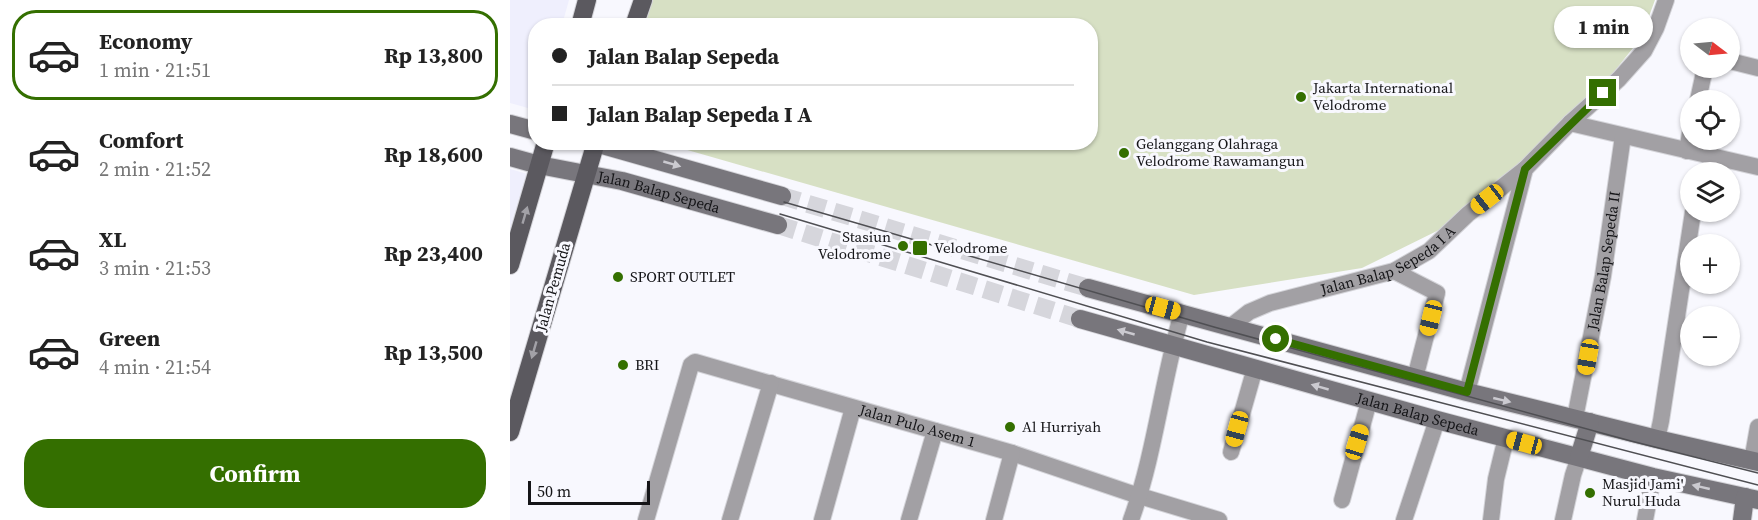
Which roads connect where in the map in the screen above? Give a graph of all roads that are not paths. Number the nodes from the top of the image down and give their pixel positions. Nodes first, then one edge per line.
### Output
1 (587, 0) edge
2 (643, 0) edge
3 (1666, 0) edge
4 (582, 18) edge
5 (637, 18) edge
6 (1740, 64) edge
7 (1758, 68) edge
8 (1570, 123) junction
9 (510, 124) edge
10 (528, 129) edge
11 (1623, 136) junction
12 (544, 150) edge
13 (592, 150) edge
14 (619, 150) edge
15 (1694, 150) edge
16 (1695, 153) junction
17 (510, 157) edge
18 (1697, 162) edge
19 (539, 165) junction
20 (1758, 167) edge
21 (1525, 169) junction
22 (586, 173) junction
23 (782, 196) tunnel mouth
24 (1691, 222) edge
25 (778, 225) tunnel mouth
26 (510, 265) edge
27 (1394, 271) junction
28 (1088, 288) tunnel mouth
29 (1182, 313) junction
30 (1080, 319) tunnel mouth
31 (1230, 327) junction
32 (1173, 345) junction
33 (1256, 368) junction
34 (1415, 378) junction
35 (771, 382) junction
36 (1467, 392) junction
37 (1369, 401) junction
38 (853, 408) junction
39 (1437, 420) junction
40 (1582, 420) junction
41 (1758, 427) edge
42 (935, 431) junction
43 (510, 432) edge
44 (1506, 438) junction
45 (1656, 439) junction
46 (1231, 452) dead end
47 (1012, 453) junction
48 (1579, 458) junction
49 (1755, 461) edge
50 (1653, 477) junction
51 (1751, 499) edge
52 (1342, 500) dead end
53 (1137, 511) edge
54 (646, 520) edge
55 (730, 520) edge
56 (822, 520) edge
57 (909, 520) edge
58 (994, 520) edge
59 (1219, 520) edge
60 (1404, 520) edge
61 (1491, 520) edge
62 (1563, 520) edge
63 (1645, 520) edge
64 (1742, 520) edge

1 - 4 main road
2 - 5 main road
3 - 8 street, Jalan Balap Sepeda I A
6 - 7 street
8 - 11 street
8 - 21 street, Jalan Balap Sepeda I A
9 - 10 main road
11 - 16 street
11 - 40 street, Jalan Balap Sepeda II
12 - 19 main road
13 - 22 main road, Jalan Pemuda
14 -> 23 main road, Jalan Balap Sepeda
15 - 16 street
16 - 18 street
16 - 20 street
17 - 19 main road, Jalan Balap Sepeda
19 - 22 main road, Jalan Balap Sepeda
26 -> 19 main road
21 - 27 street, Jalan Balap Sepeda I A
21 - 36 street
22 - 25 main road, Jalan Balap Sepeda
22 -> 43 main road, Jalan Pemuda
24 - 45 street
27 - 31 street, Jalan Balap Sepeda I A
27 - 34 street
28 - 29 main road
29 - 31 main road
29 - 32 street
32 -> 30 main road, Jalan Balap Sepeda
31 - 34 main road
32 - 33 main road, Jalan Balap Sepeda
32 - 53 street
37 -> 33 main road, Jalan Balap Sepeda
33 - 46 street
34 - 36 main road
35 - 38 street, Jalan Pulo Asem 1
35 - 54 street, Jalan Pulo Asem 1
35 - 55 street
36 -> 40 main road
37 - 39 main road, Jalan Balap Sepeda
37 - 52 street
38 - 42 street, Jalan Pulo Asem 1
38 - 56 street
39 - 44 main road, Jalan Balap Sepeda
39 - 60 street
40 - 45 main road
40 - 48 main road
41 - 49 street
42 - 47 street, Jalan Pulo Asem 1
42 - 57 street
44 - 48 main road, Jalan Balap Sepeda
44 - 61 street
45 - 49 main road
47 - 53 street, Jalan Pulo Asem 1
47 - 58 street
48 - 50 main road, Jalan Balap Sepeda
48 - 62 street
51 -> 50 main road, Jalan Balap Sepeda
50 - 63 street
51 - 64 main road
53 - 59 street, Jalan Pulo Asem 1

